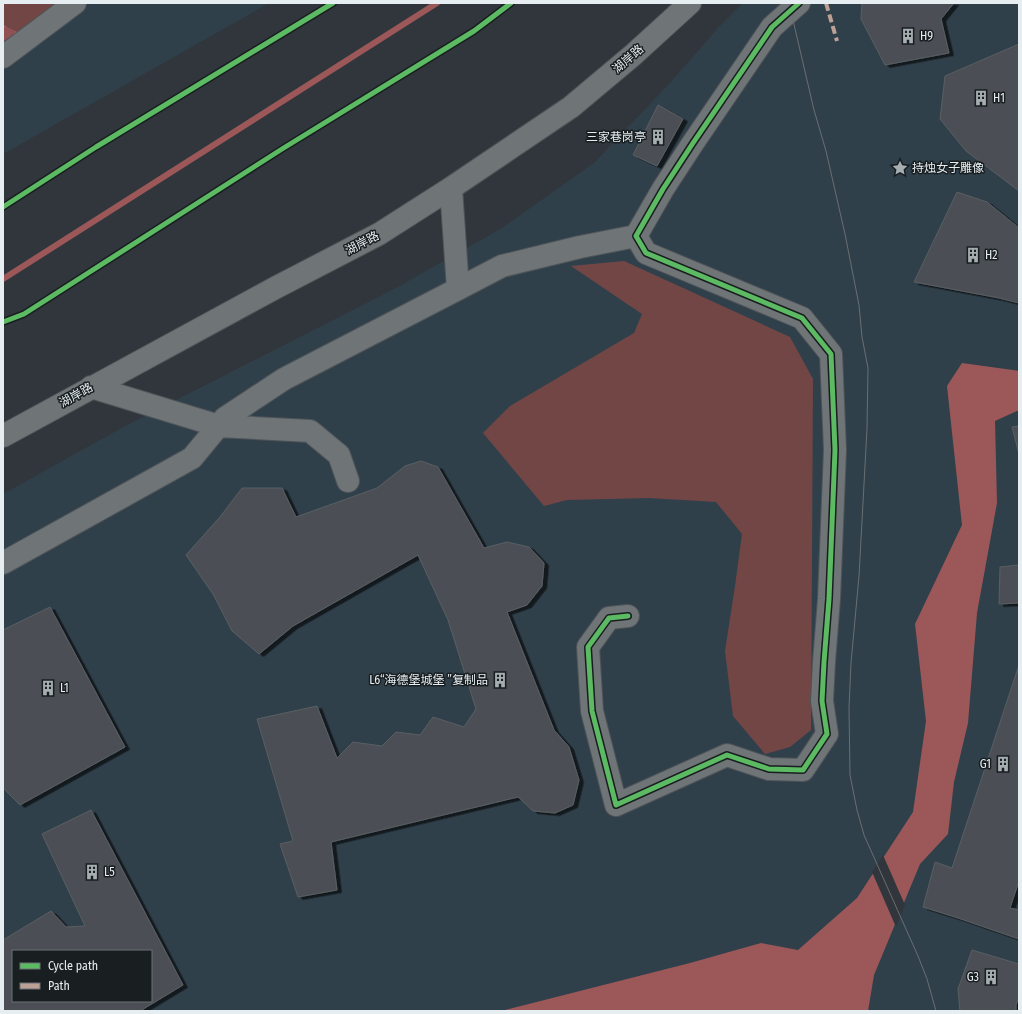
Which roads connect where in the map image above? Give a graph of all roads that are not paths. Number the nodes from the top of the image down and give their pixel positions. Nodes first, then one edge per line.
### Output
1 (75, 3) edge
2 (690, 3) edge
3 (799, 3) edge
4 (3, 56) edge
5 (452, 188) junction
6 (636, 236) junction
7 (458, 288) junction
8 (92, 387) junction
9 (219, 426) junction
10 (3, 436) edge
11 (348, 481) dead end
12 (3, 563) edge
13 (628, 616) dead end

1 - 4 street
2 - 5 street, 湖岸路
3 - 6 street
5 - 7 street
5 - 8 street, 湖岸路
6 - 7 street
6 - 13 street
7 - 9 street
8 - 9 street
8 - 10 street, 湖岸路
9 - 11 street
9 - 12 street

